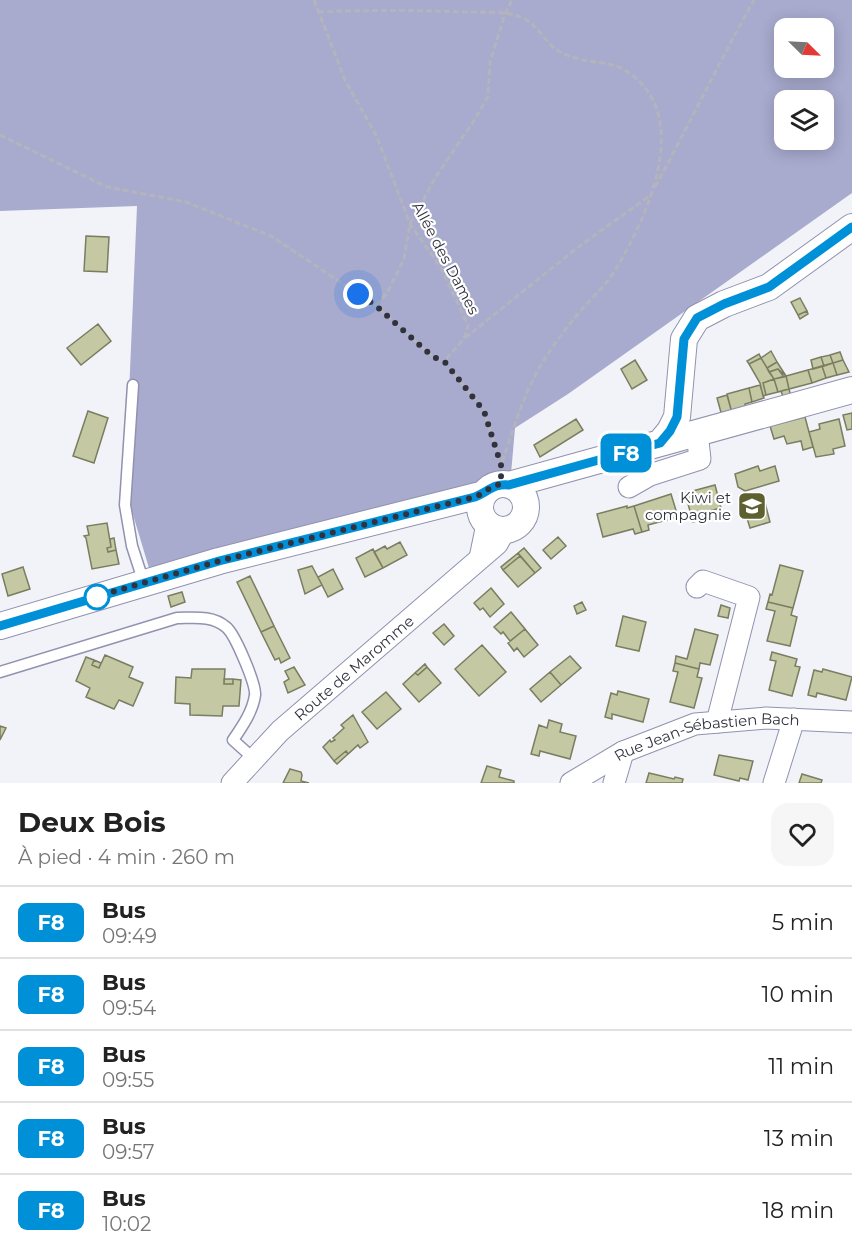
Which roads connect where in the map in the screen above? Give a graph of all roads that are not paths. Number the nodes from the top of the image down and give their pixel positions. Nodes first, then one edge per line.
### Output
1 (852, 227) edge
2 (133, 385) dead end
3 (852, 390) edge
4 (697, 434) junction
5 (660, 443) junction
6 (589, 464) junction
7 (629, 487) dead end
8 (495, 499) junction
9 (144, 583) junction
10 (697, 587) dead end
11 (0, 626) edge
12 (0, 672) edge
13 (794, 719) junction
14 (717, 722) junction
15 (852, 722) edge
16 (623, 752) junction
17 (253, 758) junction
18 (232, 783) edge
19 (571, 783) edge
20 (614, 783) edge
21 (774, 783) edge

1 - 5 street
2 - 9 lane
3 - 4 street
4 - 5 street
4 - 7 street
5 - 6 street
6 - 8 street
6 - 8 street
8 - 9 street
8 - 17 street, Route de Maromme
9 - 11 street
10 - 14 street
12 - 17 lane
13 - 14 street, Rue Jean-Sébastien Bach
13 - 15 street, Rue Jean-Sébastien Bach
13 - 21 street
14 - 16 street, Rue Jean-Sébastien Bach
16 - 19 street, Rue Jean-Sébastien Bach
16 - 20 street
17 - 18 street, Route de Maromme

